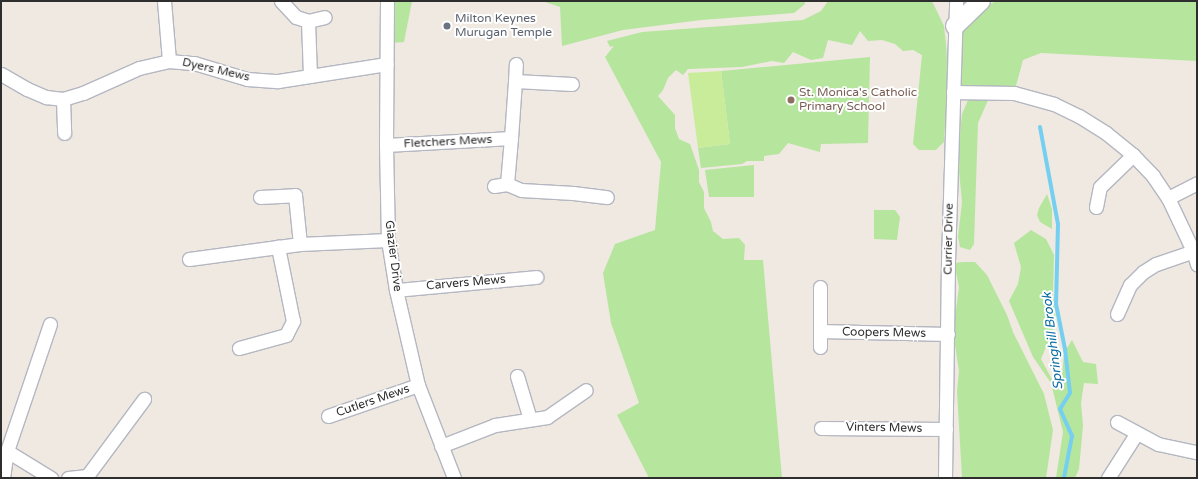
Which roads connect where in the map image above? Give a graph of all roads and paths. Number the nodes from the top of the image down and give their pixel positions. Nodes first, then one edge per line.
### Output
1 (164, 1) edge
2 (281, 1) edge
3 (387, 1) edge
4 (956, 1) edge
5 (981, 1) edge
6 (325, 17) dead end
7 (308, 21) junction
8 (955, 26) junction
9 (170, 61) junction
10 (387, 64) junction
11 (516, 64) dead end
12 (1, 74) edge
13 (310, 76) junction
14 (515, 81) junction
15 (572, 84) dead end
16 (953, 92) junction
17 (63, 99) junction
18 (64, 133) dead end
19 (511, 138) junction
20 (386, 145) junction
21 (1133, 155) junction
22 (1197, 183) edge
23 (260, 197) dead end
24 (607, 197) dead end
25 (1168, 198) junction
26 (1096, 207) dead end
27 (388, 240) junction
28 (300, 244) junction
29 (278, 248) junction
30 (1193, 251) junction
31 (190, 259) dead end
32 (1197, 264) edge
33 (536, 277) dead end
34 (820, 287) dead end
35 (396, 290) junction
36 (1117, 314) dead end
37 (50, 324) dead end
38 (820, 331) junction
39 (948, 334) junction
40 (820, 347) dead end
41 (239, 348) dead end
42 (517, 376) dead end
43 (418, 386) junction
44 (586, 390) dead end
45 (144, 399) dead end
46 (328, 416) dead end
47 (530, 419) junction
48 (1117, 422) dead end
49 (821, 428) dead end
50 (946, 429) junction
51 (1136, 434) junction
52 (441, 446) junction
53 (8, 451) junction
54 (1197, 452) edge
55 (3, 478) edge
56 (51, 478) edge
57 (68, 478) edge
58 (454, 478) edge
59 (945, 478) edge
60 (1108, 478) edge

1 - 9 street, Dyers Mews
2 - 7 street
3 - 10 street, Glazier Drive
4 - 8 street, Currier Drive
5 - 8 main road
6 - 7 street
7 - 13 street
8 - 16 street, Currier Drive
9 - 13 street, Dyers Mews
9 - 17 street, Dyers Mews
10 - 13 street, Dyers Mews
10 - 20 street, Glazier Drive
11 - 14 street, Fletchers Mews
12 - 17 street, Dyers Mews
14 - 15 street
14 - 19 street, Fletchers Mews
16 - 21 street
16 - 39 street, Currier Drive
17 - 18 street
19 - 20 street, Fletchers Mews
19 - 24 street, Fletchers Mews
20 - 27 street, Glazier Drive
21 - 25 street
21 - 26 street
22 - 25 street
23 - 28 street
25 - 30 street
27 - 28 street
27 - 35 street, Glazier Drive
28 - 29 street
29 - 31 street
29 - 41 street
30 - 32 street
30 - 36 street
33 - 35 street, Carvers Mews
34 - 38 street
35 - 43 street, Glazier Drive
37 - 53 street
38 - 39 street, Coopers Mews
38 - 40 street
39 - 50 street, Currier Drive
42 - 47 street
43 - 46 street, Cutlers Mews
43 - 52 street, Glazier Drive
44 - 47 street
45 - 57 street
47 - 52 street
48 - 51 street
49 - 50 street, Vinters Mews
50 - 59 street, Currier Drive
51 - 54 street
51 - 60 street
52 - 58 street, Glazier Drive
53 - 55 street
53 - 56 street

